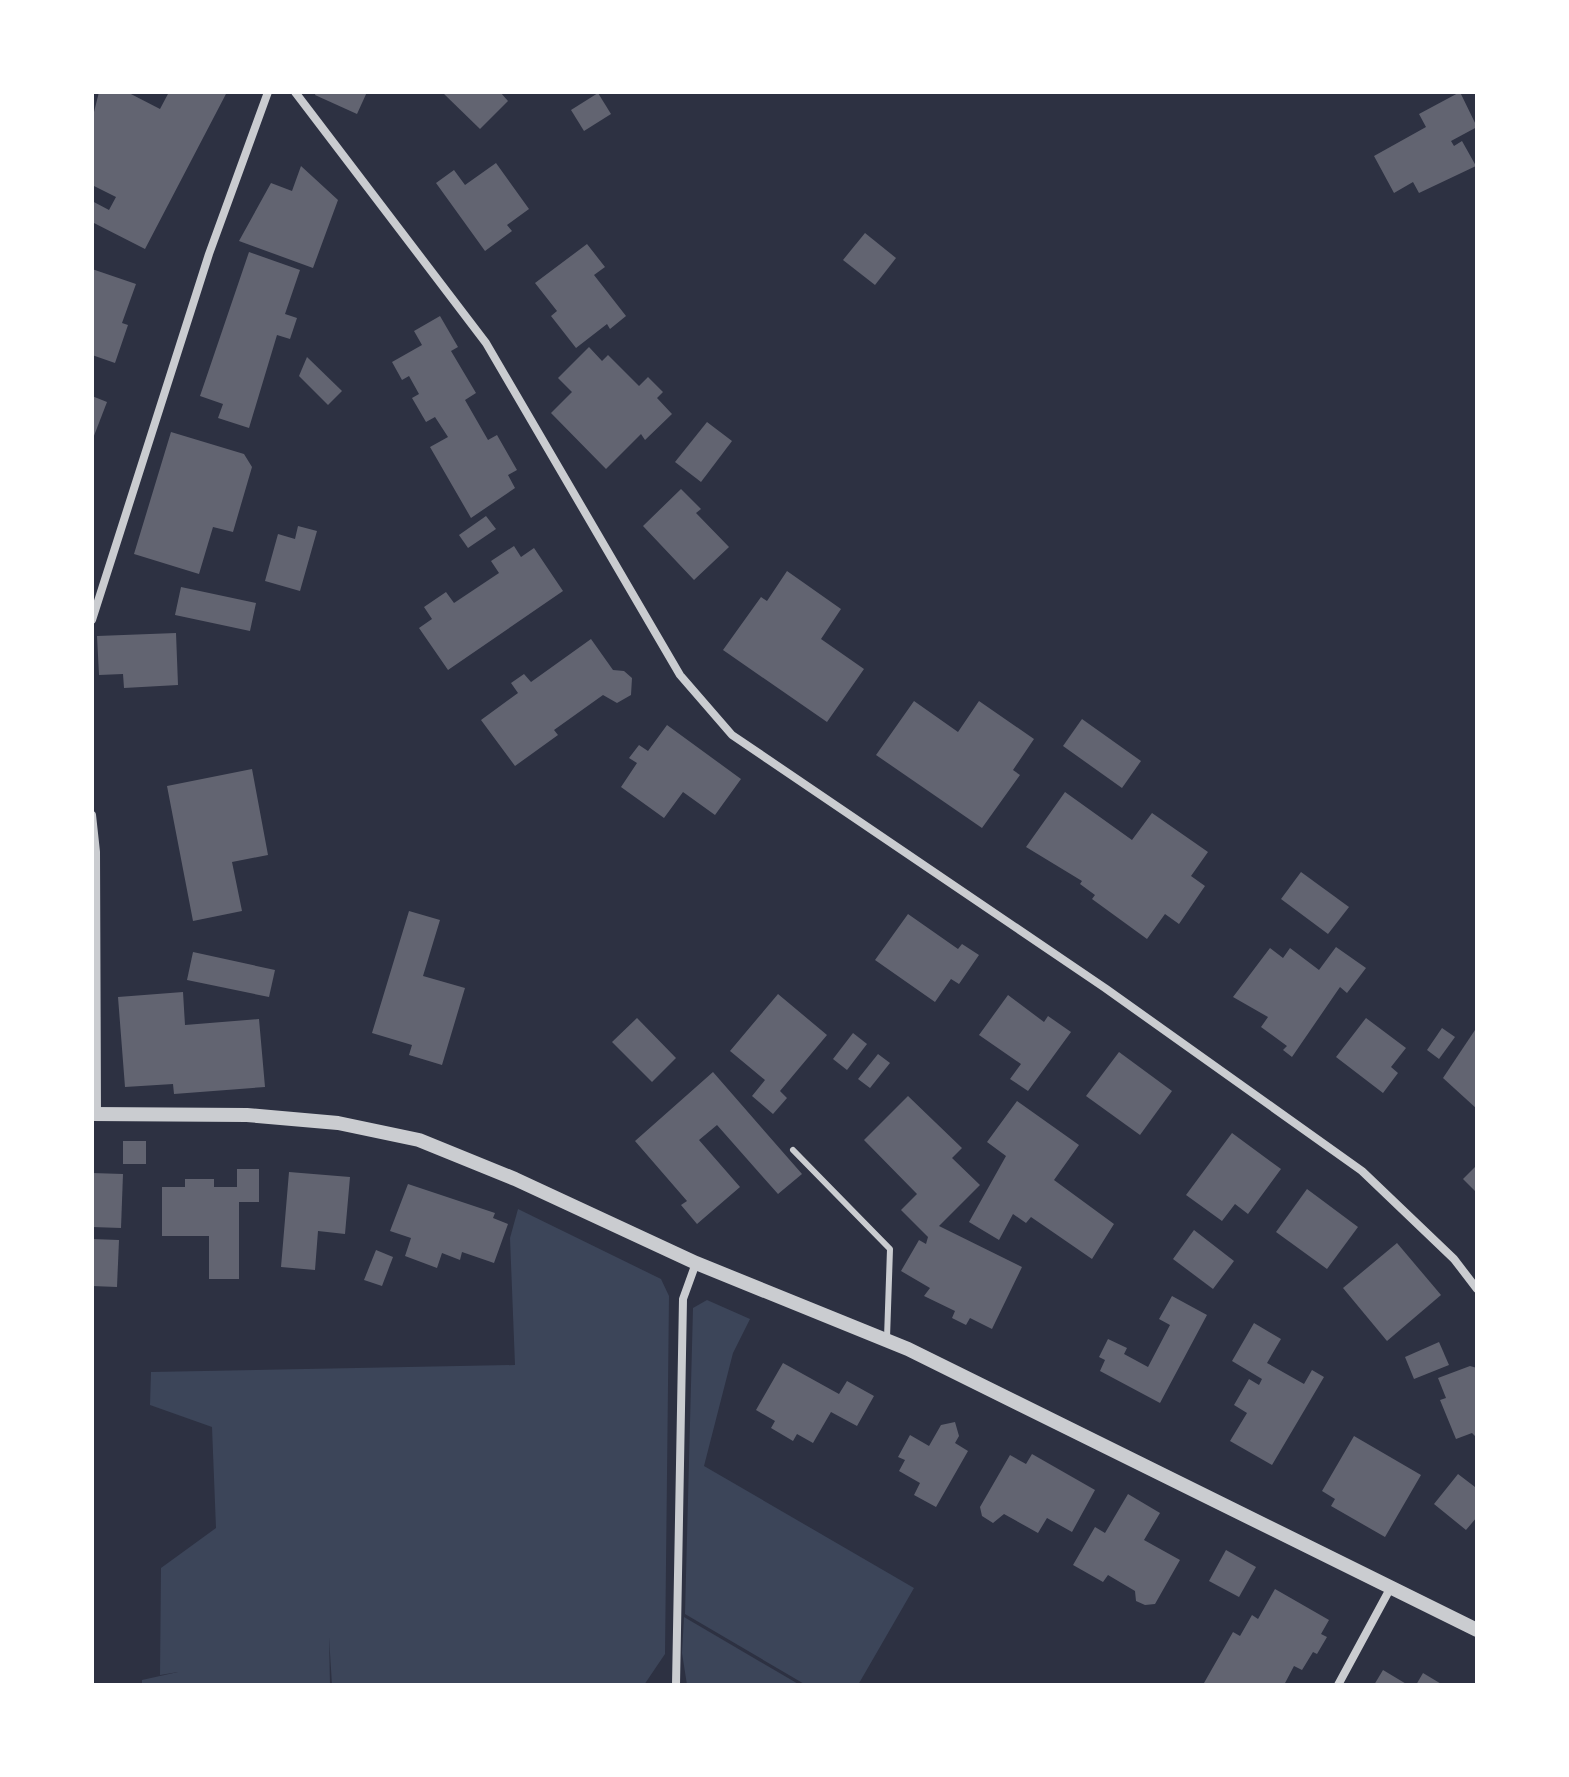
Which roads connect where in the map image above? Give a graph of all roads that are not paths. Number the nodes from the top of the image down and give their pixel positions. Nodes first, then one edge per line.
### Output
1 (268, 92) edge
2 (295, 92) edge
3 (92, 620) edge
4 (92, 815) edge
5 (94, 1114) edge
6 (793, 1150) dead end
7 (696, 1263) junction
8 (1477, 1289) edge
9 (887, 1341) junction
10 (1392, 1586) junction
11 (1477, 1630) edge
12 (676, 1685) edge
13 (1338, 1685) edge

1 - 3 street
2 - 8 street
4 - 5 street
5 - 7 street
6 - 9 lane
7 - 9 street
7 - 12 street
9 - 10 street
10 - 11 street
10 - 13 street

